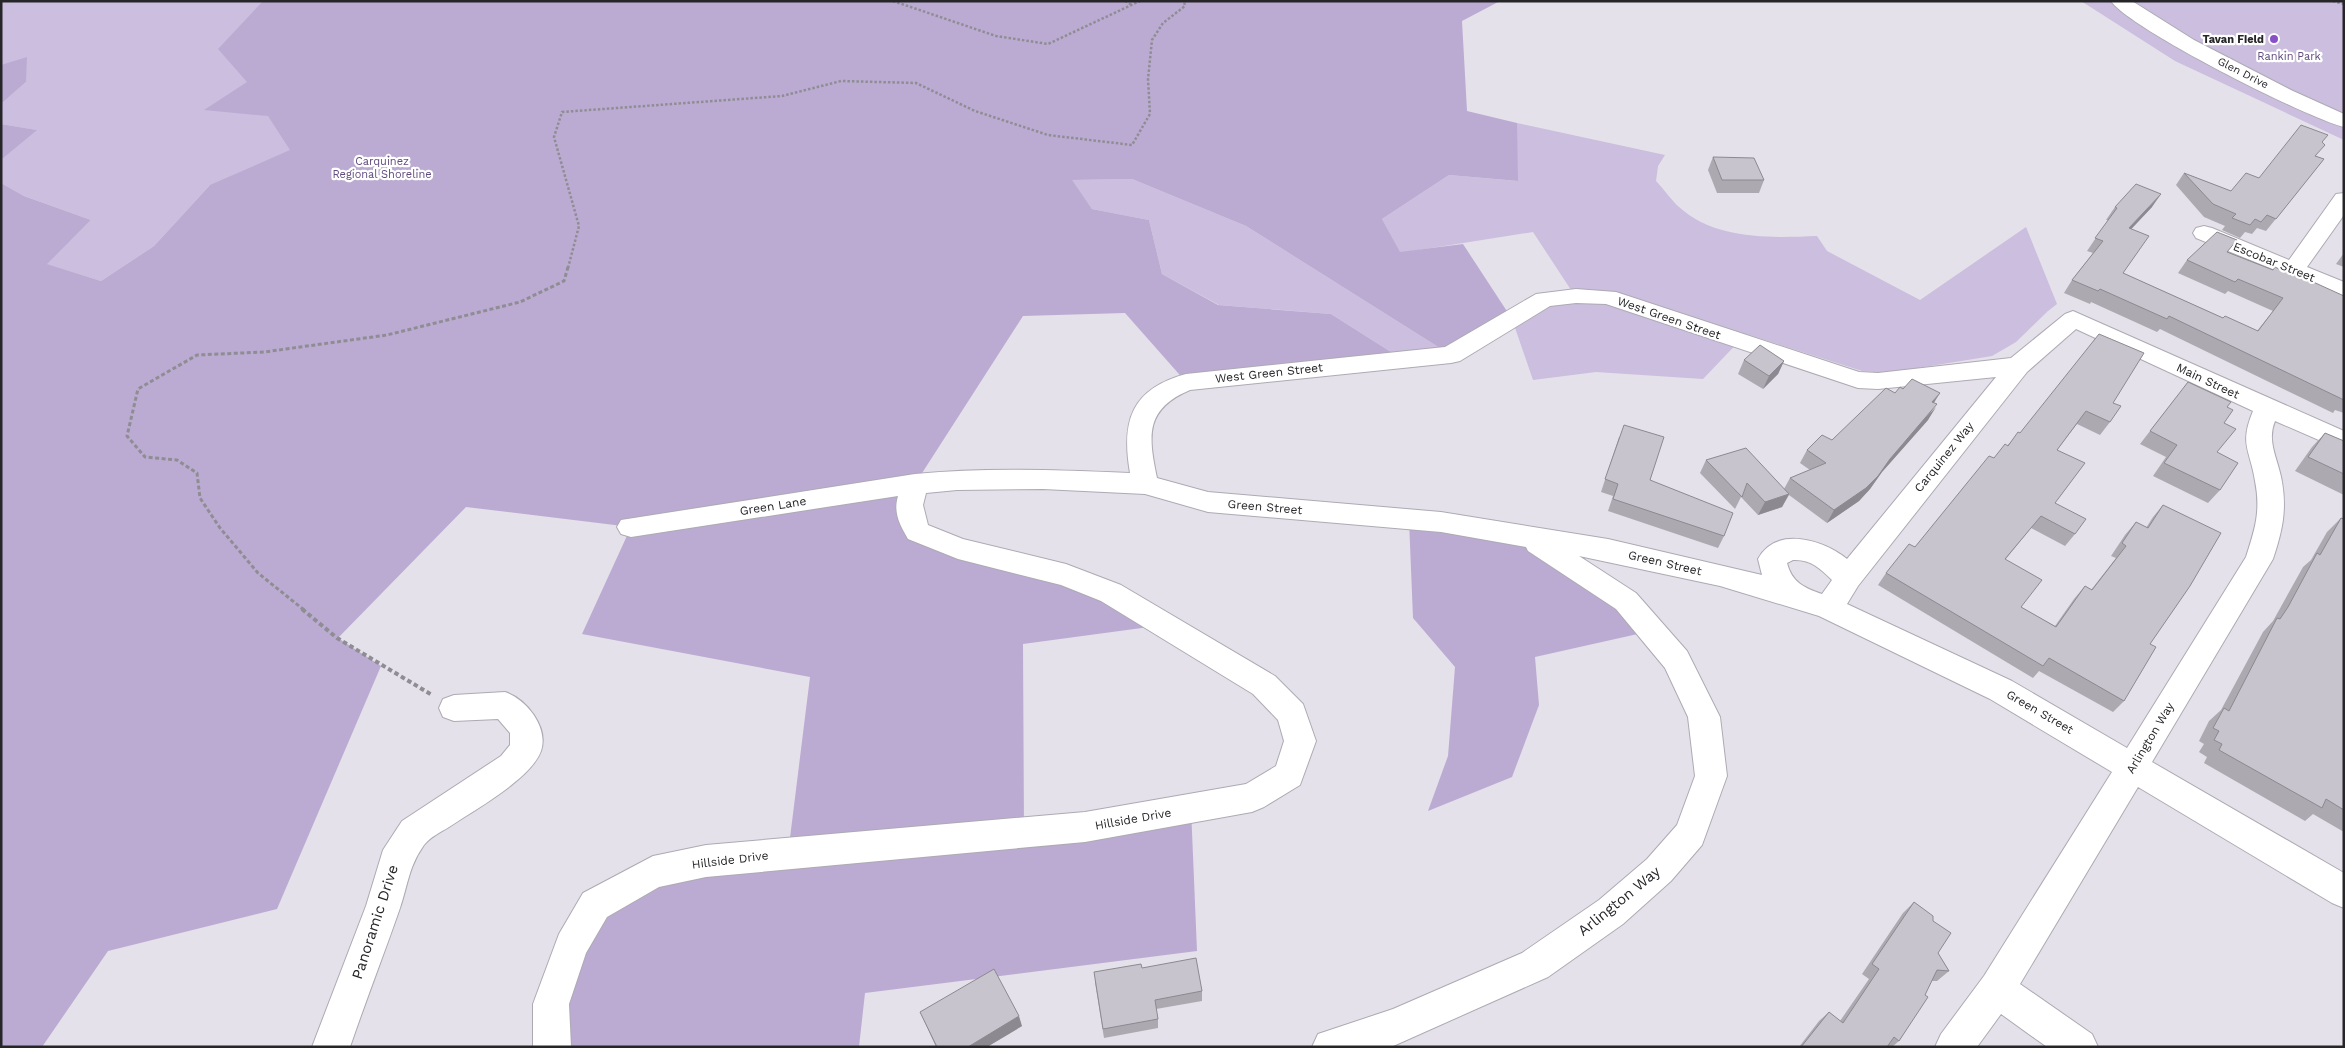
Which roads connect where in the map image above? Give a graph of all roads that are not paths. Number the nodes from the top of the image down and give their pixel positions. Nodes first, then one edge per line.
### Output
1 (2120, 1) edge
2 (2344, 121) edge
3 (2344, 200) edge
4 (2204, 233) dead end
5 (2293, 270) junction
6 (2344, 291) edge
7 (2073, 319) joint
8 (2018, 366) junction
9 (2268, 408) junction
10 (2344, 442) edge
11 (914, 484) junction
12 (1145, 484) junction
13 (631, 527) dead end
14 (1529, 537) junction
15 (1848, 578) junction
16 (1791, 595) junction
17 (1829, 608) junction
18 (454, 708) road end
19 (2134, 766) junction
20 (2344, 892) edge
21 (1997, 989) junction
22 (331, 1047) edge
23 (552, 1047) edge
24 (1331, 1047) edge
25 (1954, 1047) edge
26 (2079, 1047) edge

1 - 2 street, Glen Drive
3 - 5 street
4 - 5 street, Escobar Street
5 - 6 street, Escobar Street
7 - 8 street, Carquinez Way
7 - 9 street, Main Street
8 - 12 street, West Green Street
8 - 15 street, Carquinez Way
9 - 10 street, Main Street
9 - 19 street, Arlington Way
11 - 12 street, Green Street
11 - 13 street, Green Lane
11 - 23 street, Hillside Drive
12 - 14 street, Green Street
14 - 16 street, Green Street
14 - 24 street, Arlington Way
15 - 16 street
15 - 17 street, Carquinez Way
16 - 17 street, Green Street
17 - 19 street, Green Street
18 - 22 street, Panoramic Drive
19 - 20 street, Green Street
19 - 21 street, Arlington Way
21 - 25 street, Arlington Way
21 - 26 street

